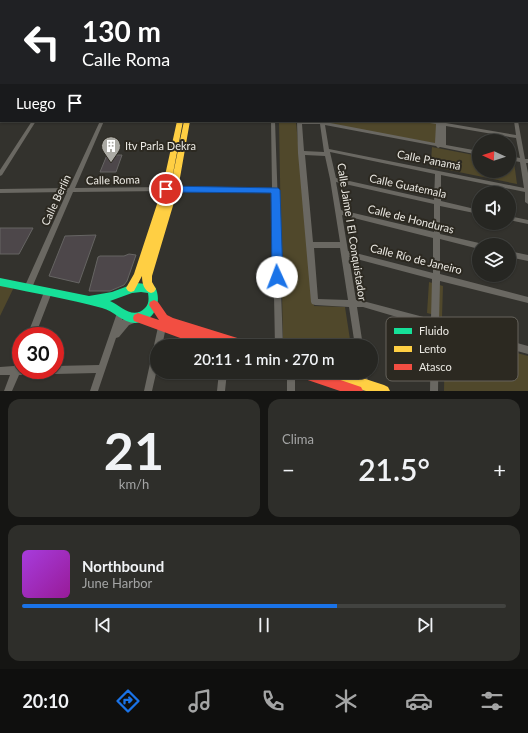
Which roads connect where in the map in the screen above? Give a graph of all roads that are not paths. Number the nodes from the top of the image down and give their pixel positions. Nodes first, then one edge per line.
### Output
1 (33, 122) edge
2 (102, 122) edge
3 (180, 122) edge
4 (187, 122) edge
5 (273, 122) edge
6 (322, 122) edge
7 (441, 122) edge
8 (516, 122) edge
9 (518, 137) junction
10 (441, 146) junction
11 (472, 151) edge
12 (327, 152) junction
13 (302, 153) junction
14 (525, 161) edge
15 (438, 172) junction
16 (0, 174) edge
17 (333, 180) junction
18 (170, 189) junction
19 (71, 190) junction
20 (275, 190) junction
21 (0, 191) edge
22 (527, 191) edge
23 (528, 202) edge
24 (438, 203) junction
25 (472, 210) edge
26 (338, 212) junction
27 (516, 219) edge
28 (528, 222) edge
29 (437, 236) junction
30 (472, 244) edge
31 (310, 245) junction
32 (344, 249) junction
33 (516, 255) edge
34 (528, 258) edge
35 (437, 276) junction
36 (0, 282) edge
37 (28, 288) junction
38 (130, 289) junction
39 (152, 290) junction
40 (48, 292) junction
41 (90, 300) junction
42 (528, 300) edge
43 (352, 303) junction
44 (154, 305) junction
45 (120, 312) junction
46 (410, 317) edge
47 (435, 317) edge
48 (137, 318) junction
49 (34, 327) edge
50 (162, 328) junction
51 (114, 337) junction
52 (160, 339) edge
53 (196, 339) edge
54 (225, 339) edge
55 (279, 339) edge
56 (358, 339) edge
57 (518, 347) edge
58 (528, 350) edge
59 (101, 369) junction
60 (64, 370) edge
61 (0, 371) edge
62 (12, 371) edge
63 (13, 379) edge
64 (151, 379) edge
65 (222, 379) edge
66 (291, 379) edge
67 (321, 379) edge
68 (343, 379) edge
69 (434, 381) edge
70 (365, 388) edge
71 (8, 391) edge
72 (94, 391) edge
73 (148, 391) edge
74 (221, 391) edge
75 (291, 391) edge
76 (357, 391) edge
77 (384, 391) edge
78 (434, 391) edge

1 - 16 street
2 - 19 street, Calle Berlín
3 - 18 street
4 - 18 street
5 - 20 street
6 - 10 street
6 - 12 street, Calle Jaime I El Conquistador
6 - 13 street
7 - 9 street
7 - 10 street
8 - 9 street
9 - 14 street
10 - 11 street
12 - 13 street, Calle Panamá
12 - 15 street, Calle Panamá
12 - 17 street, Calle Jaime I El Conquistador
13 - 31 street
14 - 22 street
15 - 22 street, Calle Panamá
15 - 24 street
17 - 24 street, Calle Guatemala
17 - 26 street, Calle Jaime I El Conquistador
18 - 19 street, Calle Roma
18 - 20 street, Calle Roma
18 - 38 street
18 - 39 street
19 - 21 street, Calle Roma
19 - 37 street, Calle Berlín
20 - 55 street
22 - 23 street
24 - 25 street, Calle Guatemala
24 - 29 street
26 - 29 street, Calle de Honduras
26 - 32 street, Calle Jaime I El Conquistador
27 - 28 street
29 - 30 street, Calle de Honduras
29 - 35 street
31 - 32 street, Calle Río de Janeiro
31 - 43 street
32 - 35 street, Calle Río de Janeiro
32 - 43 street, Calle Jaime I El Conquistador
33 - 34 street
35 - 42 street, Calle Río de Janeiro
35 - 47 street
36 - 37 street
37 - 40 street
38 - 39 street
38 - 41 street
38 - 45 street
39 - 44 street
40 - 41 street
40 - 49 street
41 - 45 street
43 - 46 street
43 - 56 street, Calle Jaime I El Conquistador
44 - 48 street
44 - 54 street
45 - 48 street
45 - 51 street
48 - 50 street
48 - 51 street
50 - 52 street
50 - 53 street
51 - 59 street
57 - 58 street
59 - 60 street
59 - 72 street
61 - 62 street
63 - 71 street
64 - 73 street
65 - 74 street
66 - 75 street
67 - 76 street
68 - 70 street
69 - 78 street
70 - 77 street

